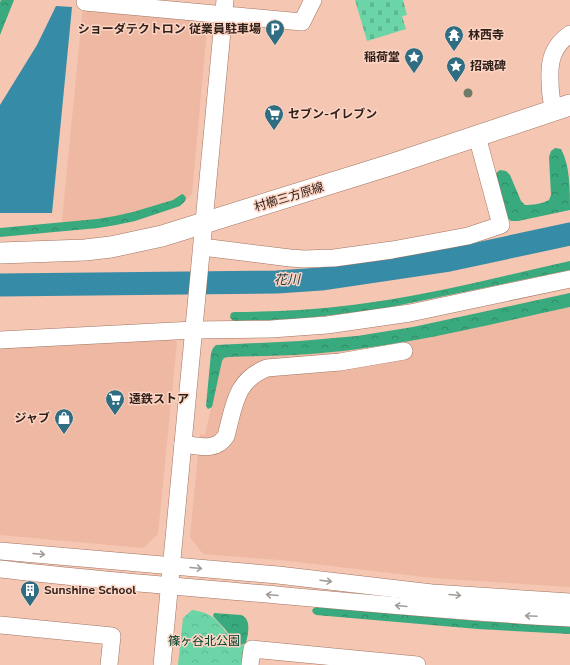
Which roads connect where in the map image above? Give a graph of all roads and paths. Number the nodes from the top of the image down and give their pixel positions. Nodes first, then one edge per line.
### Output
1 (313, 0) edge
2 (85, 2) dead end
3 (225, 7) edge
4 (570, 34) edge
5 (562, 108) edge
6 (477, 136) junction
7 (204, 223) junction
8 (0, 253) edge
9 (201, 254) junction
10 (570, 279) edge
11 (194, 330) junction
12 (0, 340) edge
13 (404, 351) dead end
14 (183, 444) junction
15 (0, 551) edge
16 (172, 566) junction
17 (0, 569) edge
18 (170, 586) junction
19 (570, 602) edge
20 (570, 618) edge
21 (0, 625) edge
22 (109, 665) edge
23 (162, 665) edge
24 (250, 665) edge
25 (417, 665) edge

1 - 3 street
2 - 3 street
3 - 7 street
4 - 5 street
5 - 6 main road, 村櫛三方原線
6 - 7 main road, 村櫛三方原線
6 - 9 street
7 - 8 main road, 村櫛三方原線
7 - 9 street
9 - 11 street
10 - 11 street
11 - 12 street
11 - 14 street
13 - 14 street
14 - 16 street
15 -> 16 street
16 - 18 street
16 -> 19 street
17 - 18 street
20 -> 18 street
18 - 23 street
21 - 22 street
24 - 25 street

